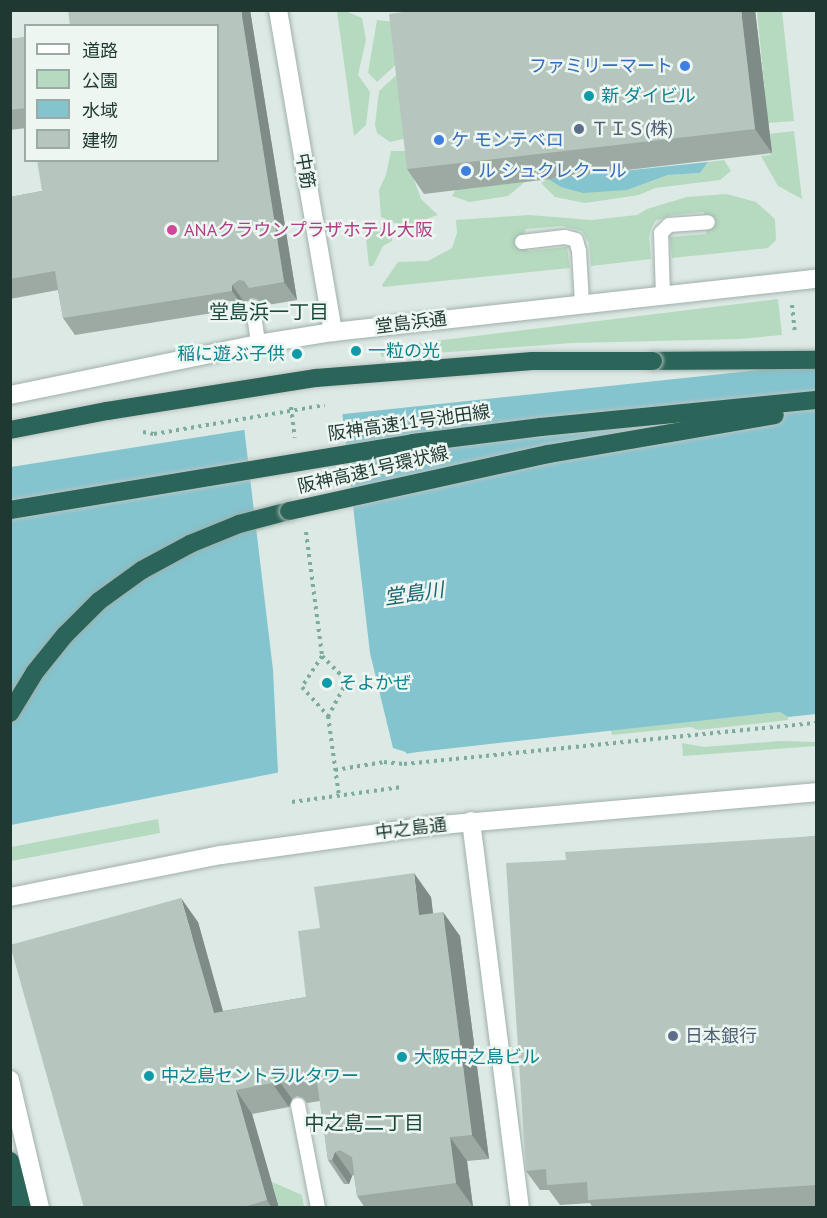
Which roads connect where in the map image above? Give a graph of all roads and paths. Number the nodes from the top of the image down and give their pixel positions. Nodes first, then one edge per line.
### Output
1 (278, 10) edge
2 (708, 222) dead end
3 (522, 242) dead end
4 (816, 279) edge
5 (663, 296) junction
6 (792, 298) dead end
7 (582, 303) junction
8 (254, 307) edge
9 (333, 332) junction
10 (795, 335) dead end
11 (258, 344) junction
12 (816, 360) edge
13 (10, 395) edge
14 (816, 400) edge
15 (335, 403) dead end
16 (291, 407) junction
17 (816, 408) edge
18 (136, 426) dead end
19 (10, 430) edge
20 (298, 460) junction
21 (10, 510) edge
22 (306, 529) dead end
23 (322, 656) junction
24 (10, 713) edge
25 (328, 716) junction
26 (816, 723) edge
27 (335, 768) junction
28 (402, 788) dead end
29 (816, 792) edge
30 (339, 796) junction
31 (292, 802) dead end
32 (471, 821) junction
33 (10, 897) edge
34 (10, 1080) edge
35 (298, 1105) edge
36 (10, 1161) edge
37 (22, 1208) edge
38 (40, 1208) edge
39 (318, 1208) edge
40 (520, 1208) edge

1 - 9 street, 中筋
2 - 5 lane
3 - 7 lane
4 - 5 street, 堂島浜通
5 - 7 street, 堂島浜通
6 - 10 path
7 - 9 street, 堂島浜通
8 - 11 lane
9 - 11 street, 堂島浜通
11 - 13 street, 堂島浜通
12 - 19 highway, bridge
14 - 20 highway, 阪神高速11号池田線, bridge
15 - 16 path
16 - 18 path
16 - 20 path
17 - 24 highway, 阪神高速1号環状線, bridge
20 - 21 highway, 阪神高速11号池田線, bridge
22 - 23 path
23 - 25 path
23 - 25 path
25 - 27 path
26 - 27 path
27 - 30 path
28 - 30 path
29 - 32 street, 中之島通
30 - 31 path
32 - 33 street, 中之島通
32 - 40 street
34 - 38 street
35 - 39 lane
36 - 37 highway

